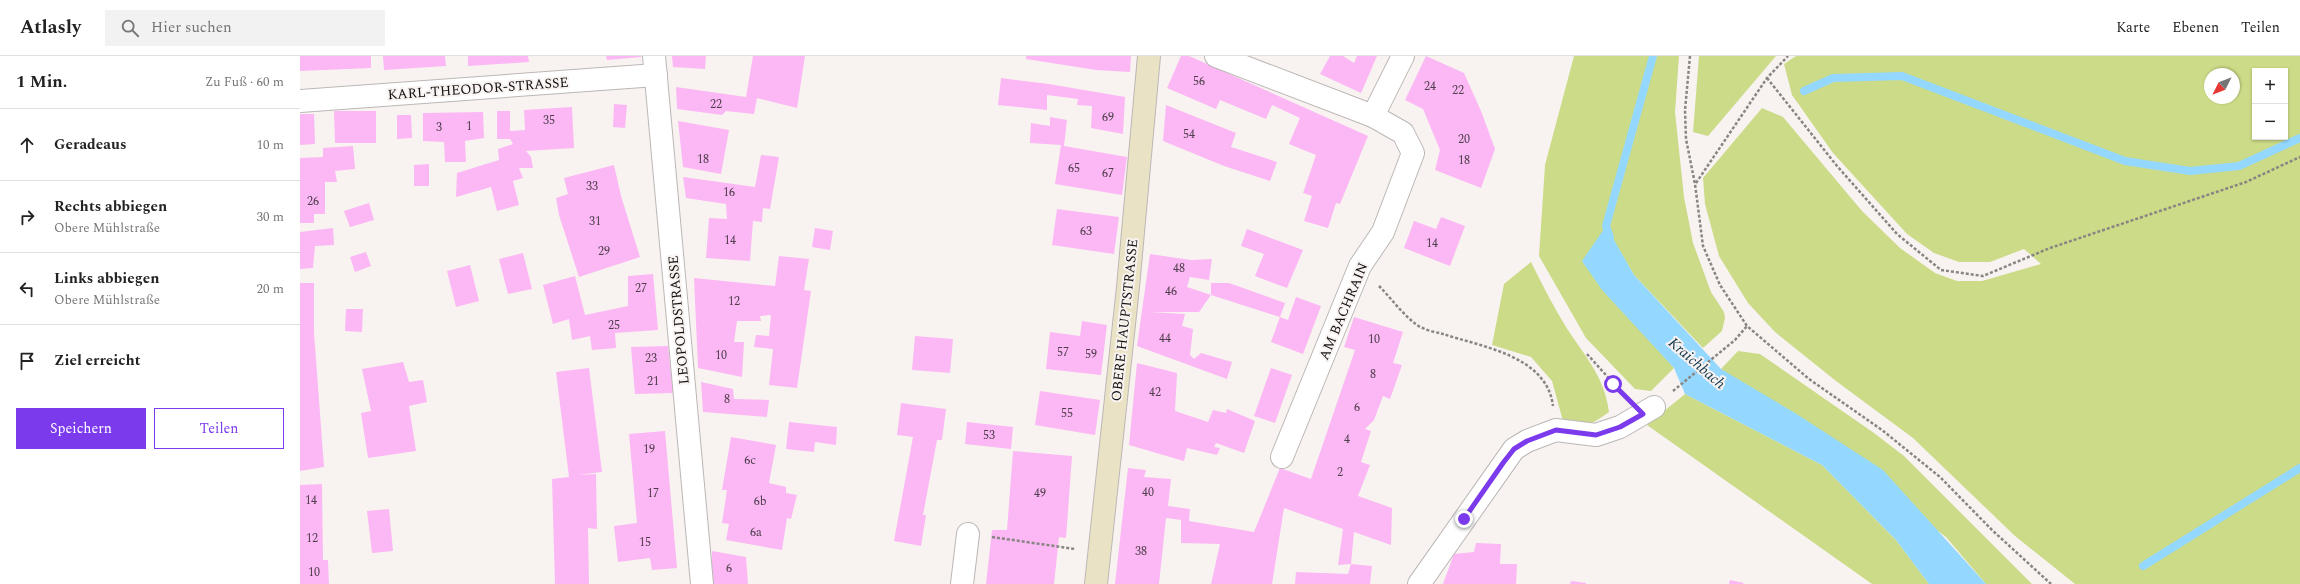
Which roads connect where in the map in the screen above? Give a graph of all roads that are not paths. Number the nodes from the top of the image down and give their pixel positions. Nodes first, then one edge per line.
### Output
1 (1149, 56) edge
2 (1216, 56) edge
3 (1403, 56) edge
4 (655, 66) edge
5 (300, 101) edge
6 (1373, 116) junction
7 (1648, 410) road end
8 (1282, 457) dead end
9 (968, 534) road end
10 (702, 584) edge
11 (962, 584) edge
12 (1096, 584) edge
13 (1419, 584) edge

1 - 12 main road, OBERE HAUPTSTRASSE
2 - 6 street, AM BACHRAIN
3 - 6 street
4 - 5 street, KARL-THEODOR-STRASSE
4 - 10 street, LEOPOLDSTRASSE
6 - 8 street, AM BACHRAIN
7 - 13 street
9 - 11 street

